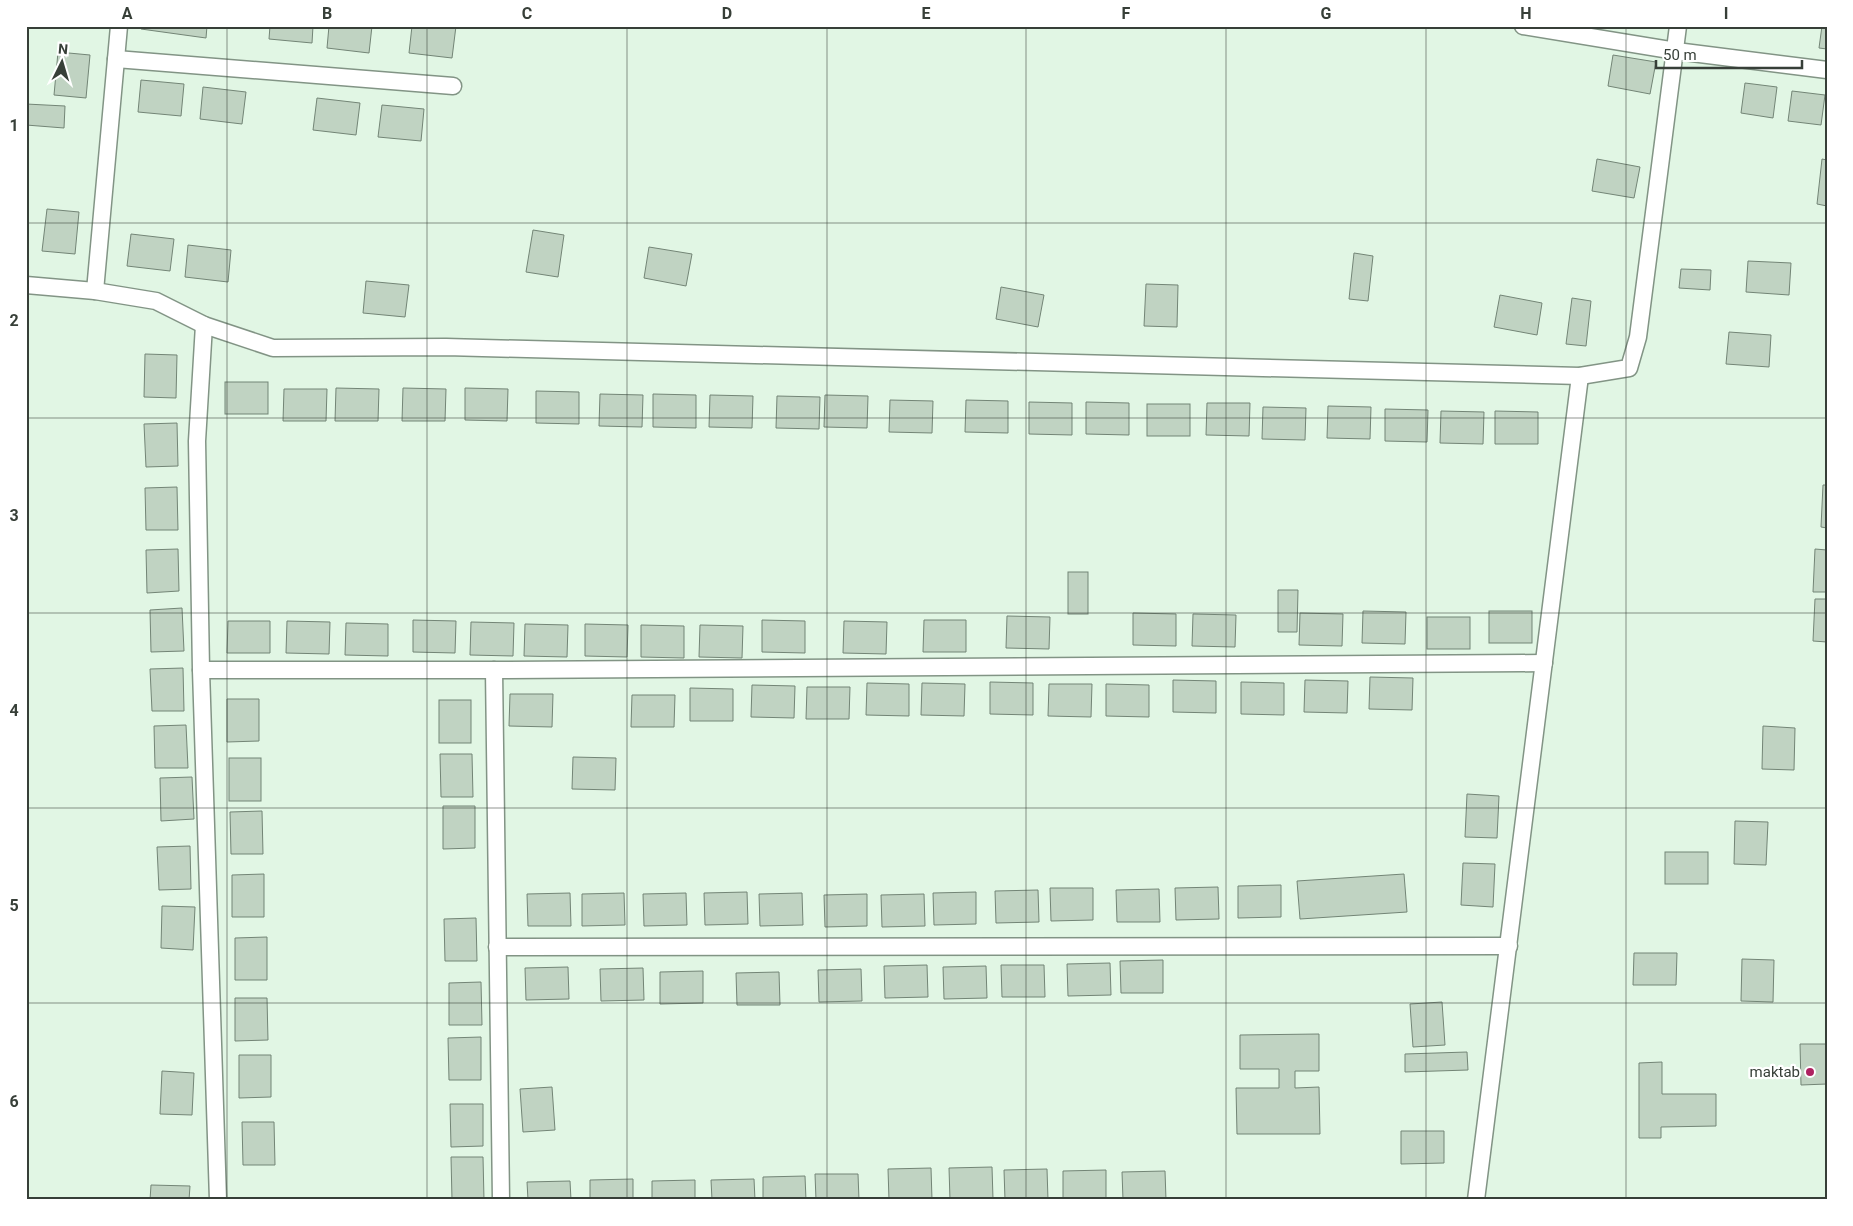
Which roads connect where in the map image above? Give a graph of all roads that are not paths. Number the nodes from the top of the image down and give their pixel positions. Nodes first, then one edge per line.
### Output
1 (119, 26) edge
2 (1523, 26) edge
3 (1678, 26) edge
4 (1676, 51) junction
5 (116, 58) junction
6 (1827, 70) edge
7 (453, 86) dead end
8 (26, 285) edge
9 (94, 291) junction
10 (204, 325) junction
11 (1580, 376) junction
12 (1544, 663) junction
13 (201, 670) junction
14 (494, 670) junction
15 (1509, 946) junction
16 (497, 947) junction
17 (218, 1200) edge
18 (502, 1200) edge
19 (1476, 1200) edge

1 - 5 street
2 - 4 street
3 - 4 street
4 - 6 street
4 - 11 street
5 - 7 street
5 - 9 street
8 - 9 street
9 - 10 street
10 - 11 street
10 - 13 street
11 - 12 street
12 - 14 street
12 - 15 street
13 - 14 street
13 - 17 street
14 - 16 street
15 - 16 street
15 - 19 street
16 - 18 street

